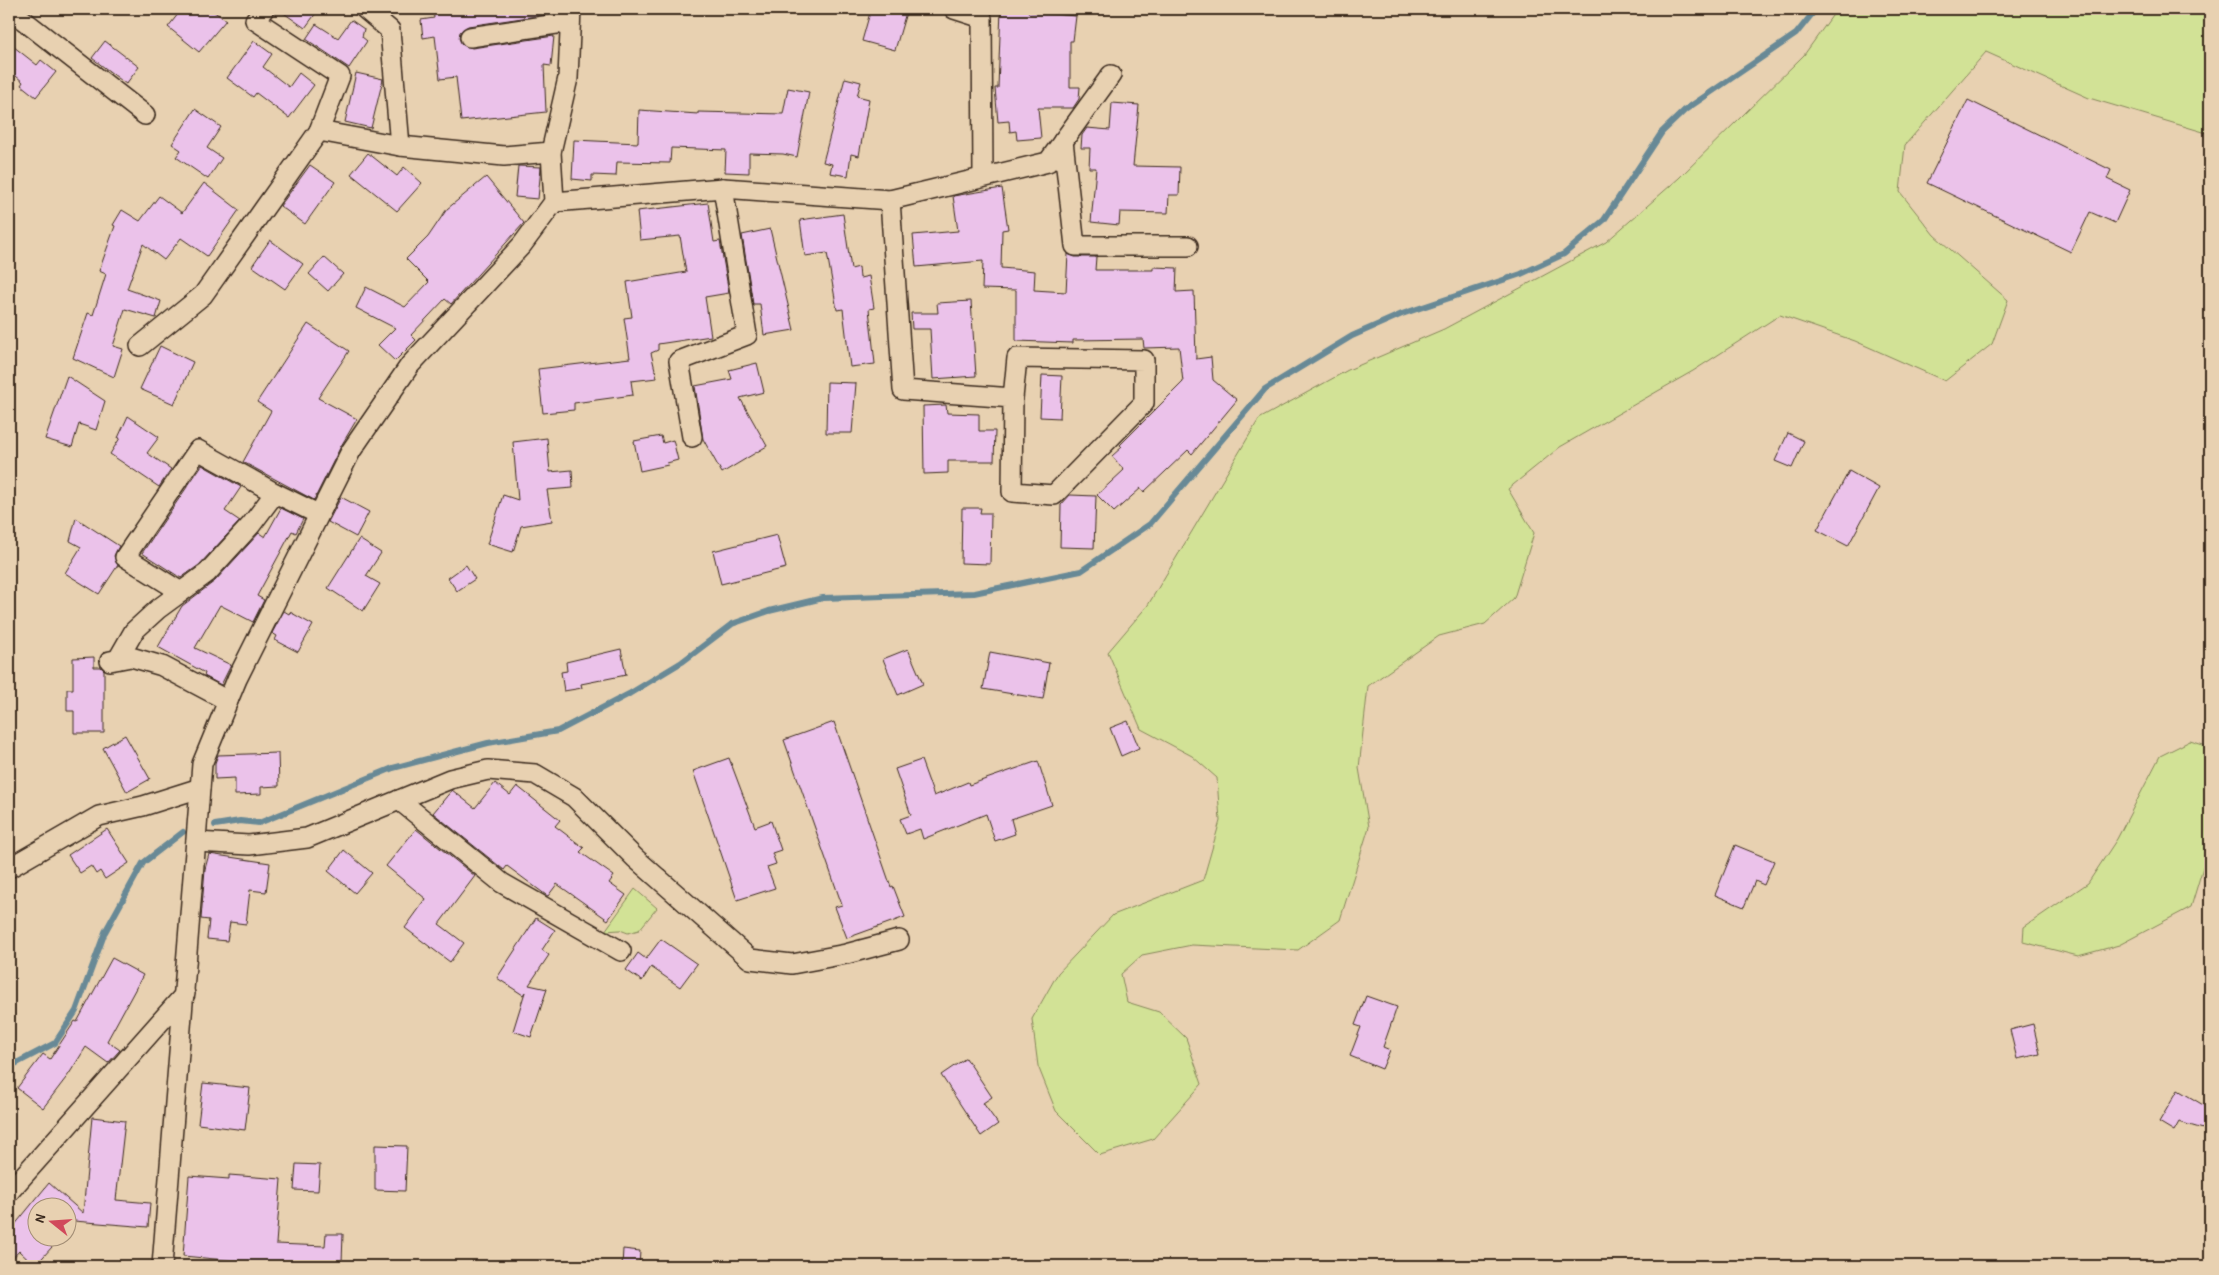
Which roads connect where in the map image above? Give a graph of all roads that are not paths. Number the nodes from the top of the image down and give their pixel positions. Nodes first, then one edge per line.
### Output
1 (9, 9) edge
2 (264, 9) edge
3 (365, 9) edge
4 (954, 9) edge
5 (571, 15) edge
6 (470, 37) dead end
7 (1111, 75) dead end
8 (145, 115) dead end
9 (319, 131) junction
10 (1063, 141) junction
11 (400, 146) junction
12 (551, 152) junction
13 (983, 177) junction
14 (723, 188) junction
15 (890, 200) junction
16 (554, 202) junction
17 (1188, 246) dead end
18 (140, 346) dead end
19 (1013, 398) junction
20 (692, 437) dead end
21 (275, 493) junction
22 (318, 514) junction
23 (181, 592) junction
24 (228, 702) junction
25 (200, 788) junction
26 (399, 800) junction
27 (196, 842) junction
28 (9, 868) edge
29 (899, 940) dead end
30 (620, 951) dead end
31 (185, 994) junction
32 (9, 1192) edge
33 (162, 1266) edge

1 - 8 street
2 - 9 street
3 - 11 street
4 - 13 street
5 - 6 street
5 - 12 street
7 - 10 street
9 - 11 street
9 - 18 street
10 - 13 street
10 - 17 street
11 - 12 street
12 - 16 street
13 - 15 street
14 - 15 street
14 - 16 street
14 - 20 street
15 - 19 street
16 - 22 street
19 - 19 street
21 - 22 street
21 - 23 street
21 - 23 street
22 - 24 street
23 - 24 street
24 - 25 street
25 - 27 street
25 - 28 street
26 - 27 street
26 - 29 street
26 - 30 street
27 - 31 street
31 - 32 street
31 - 33 street

